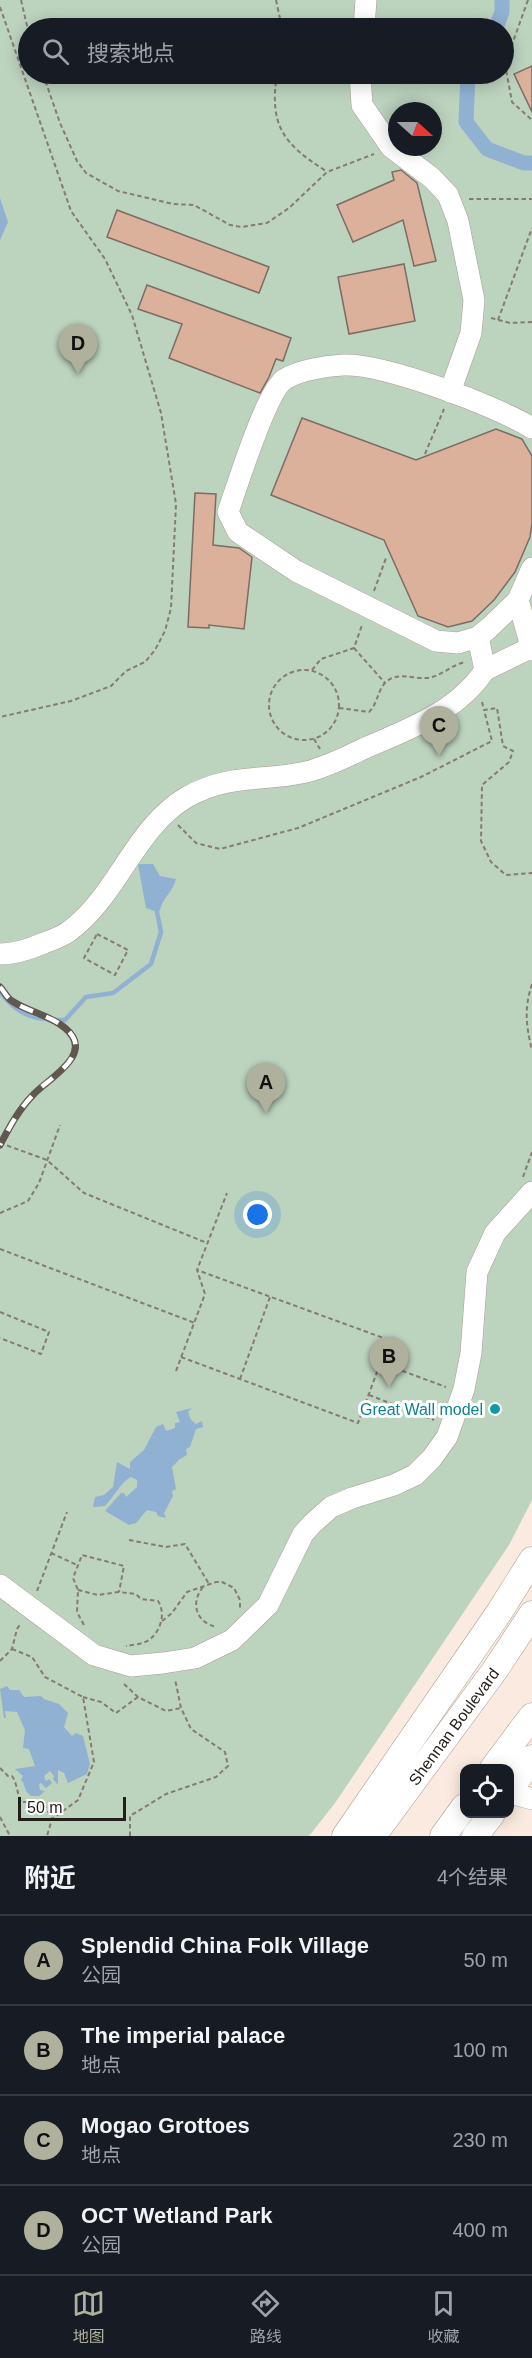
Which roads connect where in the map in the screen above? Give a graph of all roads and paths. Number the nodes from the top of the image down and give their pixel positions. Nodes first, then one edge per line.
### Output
1 (21, 0) edge
2 (276, 0) edge
3 (366, 0) edge
4 (528, 0) edge
5 (0, 7) edge
6 (25, 18) edge
7 (280, 18) edge
8 (365, 18) edge
9 (514, 39) edge
10 (18, 59) edge
11 (27, 84) edge
12 (46, 84) edge
13 (276, 84) edge
14 (361, 84) edge
15 (509, 84) edge
16 (532, 120) edge
17 (388, 143) edge
18 (388, 148) edge
19 (403, 156) edge
20 (327, 172) junction
21 (448, 195) junction
22 (532, 198) edge
23 (532, 228) edge
24 (473, 308) junction
25 (498, 320) junction
26 (532, 322) edge
27 (450, 392) junction
28 (532, 428) edge
29 (426, 454) dead end
30 (532, 568) edge
31 (518, 600) junction
32 (478, 637) junction
33 (354, 648) dead end
34 (532, 648) edge
35 (482, 671) junction
36 (386, 683) junction
37 (339, 708) junction
38 (484, 710) junction
39 (0, 717) edge
40 (166, 812) junction
41 (532, 873) edge
42 (128, 950) joint
43 (0, 954) edge
44 (532, 984) edge
45 (532, 1050) edge
46 (60, 1125) dead end
47 (0, 1143) edge
48 (47, 1160) junction
49 (532, 1192) edge
50 (227, 1193) dead end
51 (0, 1213) edge
52 (207, 1243) junction
53 (0, 1249) edge
54 (198, 1270) junction
55 (270, 1297) junction
56 (0, 1312) edge
57 (195, 1323) junction
58 (0, 1338) edge
59 (182, 1357) junction
60 (380, 1362) junction
61 (176, 1371) dead end
62 (240, 1379) junction
63 (462, 1394) junction
64 (368, 1395) junction
65 (451, 1426) junction
66 (129, 1540) dead end
67 (51, 1553) dead end
68 (532, 1560) edge
69 (77, 1565) junction
70 (209, 1584) junction
71 (0, 1585) edge
72 (203, 1587) junction
73 (78, 1590) junction
74 (119, 1592) junction
75 (239, 1613) dead end
76 (532, 1614) edge
77 (162, 1621) junction
78 (224, 1626) dead end
79 (86, 1627) dead end
80 (12, 1649) dead end
81 (120, 1654) junction
82 (174, 1662) junction
83 (83, 1697) junction
84 (138, 1697) junction
85 (181, 1708) junction
86 (532, 1716) edge
87 (438, 1748) junction
88 (532, 1758) edge
89 (496, 1764) edge
90 (0, 1767) edge
91 (520, 1790) edge
92 (460, 1814) edge
93 (0, 1817) edge
94 (489, 1818) edge
95 (52, 1819) junction
96 (347, 1834) edge
97 (10, 1836) edge
98 (47, 1836) edge
99 (130, 1836) edge
100 (373, 1836) edge
101 (443, 1836) edge
102 (475, 1836) edge

1 - 6 path
2 - 7 path
3 - 8 street
4 - 9 path
5 - 10 path
11 - 39 path
12 - 20 path
13 - 20 path
14 - 17 street
15 - 16 path
18 - 20 path
19 - 21 street
21 - 22 path
21 - 24 street
23 - 25 path
24 - 25 path
24 - 27 street
25 - 26 path
27 - 28 street
27 - 29 path
27 - 32 street
30 - 31 street
31 - 32 street
31 - 34 street
32 - 35 street
33 - 36 path
34 - 35 street
35 - 36 path
35 - 38 path
35 - 40 street
36 - 37 path
37 - 37 path
38 - 40 path
38 - 41 path
40 - 43 street
42 - 42 path
44 - 45 path
46 - 48 path
47 - 48 path
48 - 51 path
48 - 52 path
49 - 63 street
50 - 52 path
52 - 54 path
53 - 57 path
54 - 55 path
54 - 57 path
55 - 60 path
55 - 62 path
56 - 58 path
57 - 59 path
59 - 61 path
59 - 62 path
60 - 63 path
60 - 64 path
62 - 64 path
63 - 65 street
64 - 65 path
65 - 82 street
66 - 70 path
67 - 69 path
68 - 96 main road
69 - 73 path
69 - 74 path
70 - 72 path
70 - 75 path
71 - 81 street
72 - 77 path
72 - 78 path
73 - 74 path
73 - 79 path
74 - 77 path
76 - 87 main road, Shennan Boulevard
77 - 81 path
80 - 83 path
81 - 82 street
81 - 84 path
82 - 85 path
83 - 84 path
83 - 95 path
84 - 85 path
85 - 99 path
86 - 89 main road
87 - 96 main road
87 - 100 main road, Shennan Boulevard
88 - 91 main road
90 - 95 path
92 - 101 main road
93 - 97 path
94 - 102 main road
95 - 98 path

